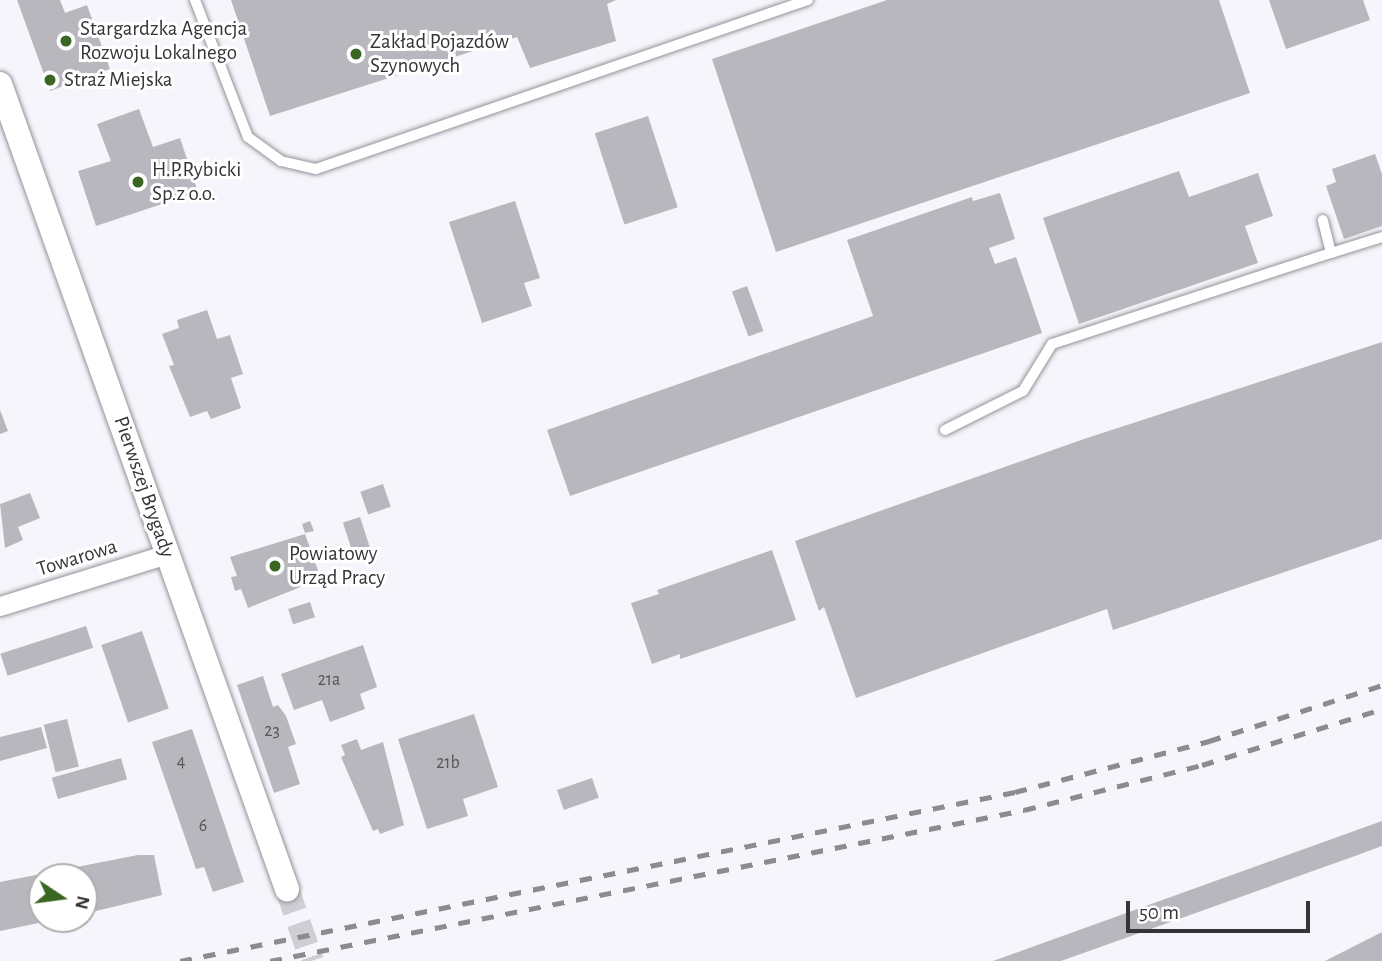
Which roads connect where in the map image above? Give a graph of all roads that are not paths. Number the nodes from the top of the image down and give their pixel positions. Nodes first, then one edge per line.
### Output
1 (195, 0) edge
2 (808, 0) edge
3 (0, 85) edge
4 (1323, 220) dead end
5 (1382, 237) edge
6 (1331, 253) junction
7 (944, 430) dead end
8 (167, 554) junction
9 (0, 606) edge
10 (287, 889) tunnel mouth

1 - 2 lane
3 - 8 street, Pierwszej Brygady
4 - 6 lane
5 - 6 lane
6 - 7 lane
8 - 9 street, Towarowa
8 - 10 street, Pierwszej Brygady

